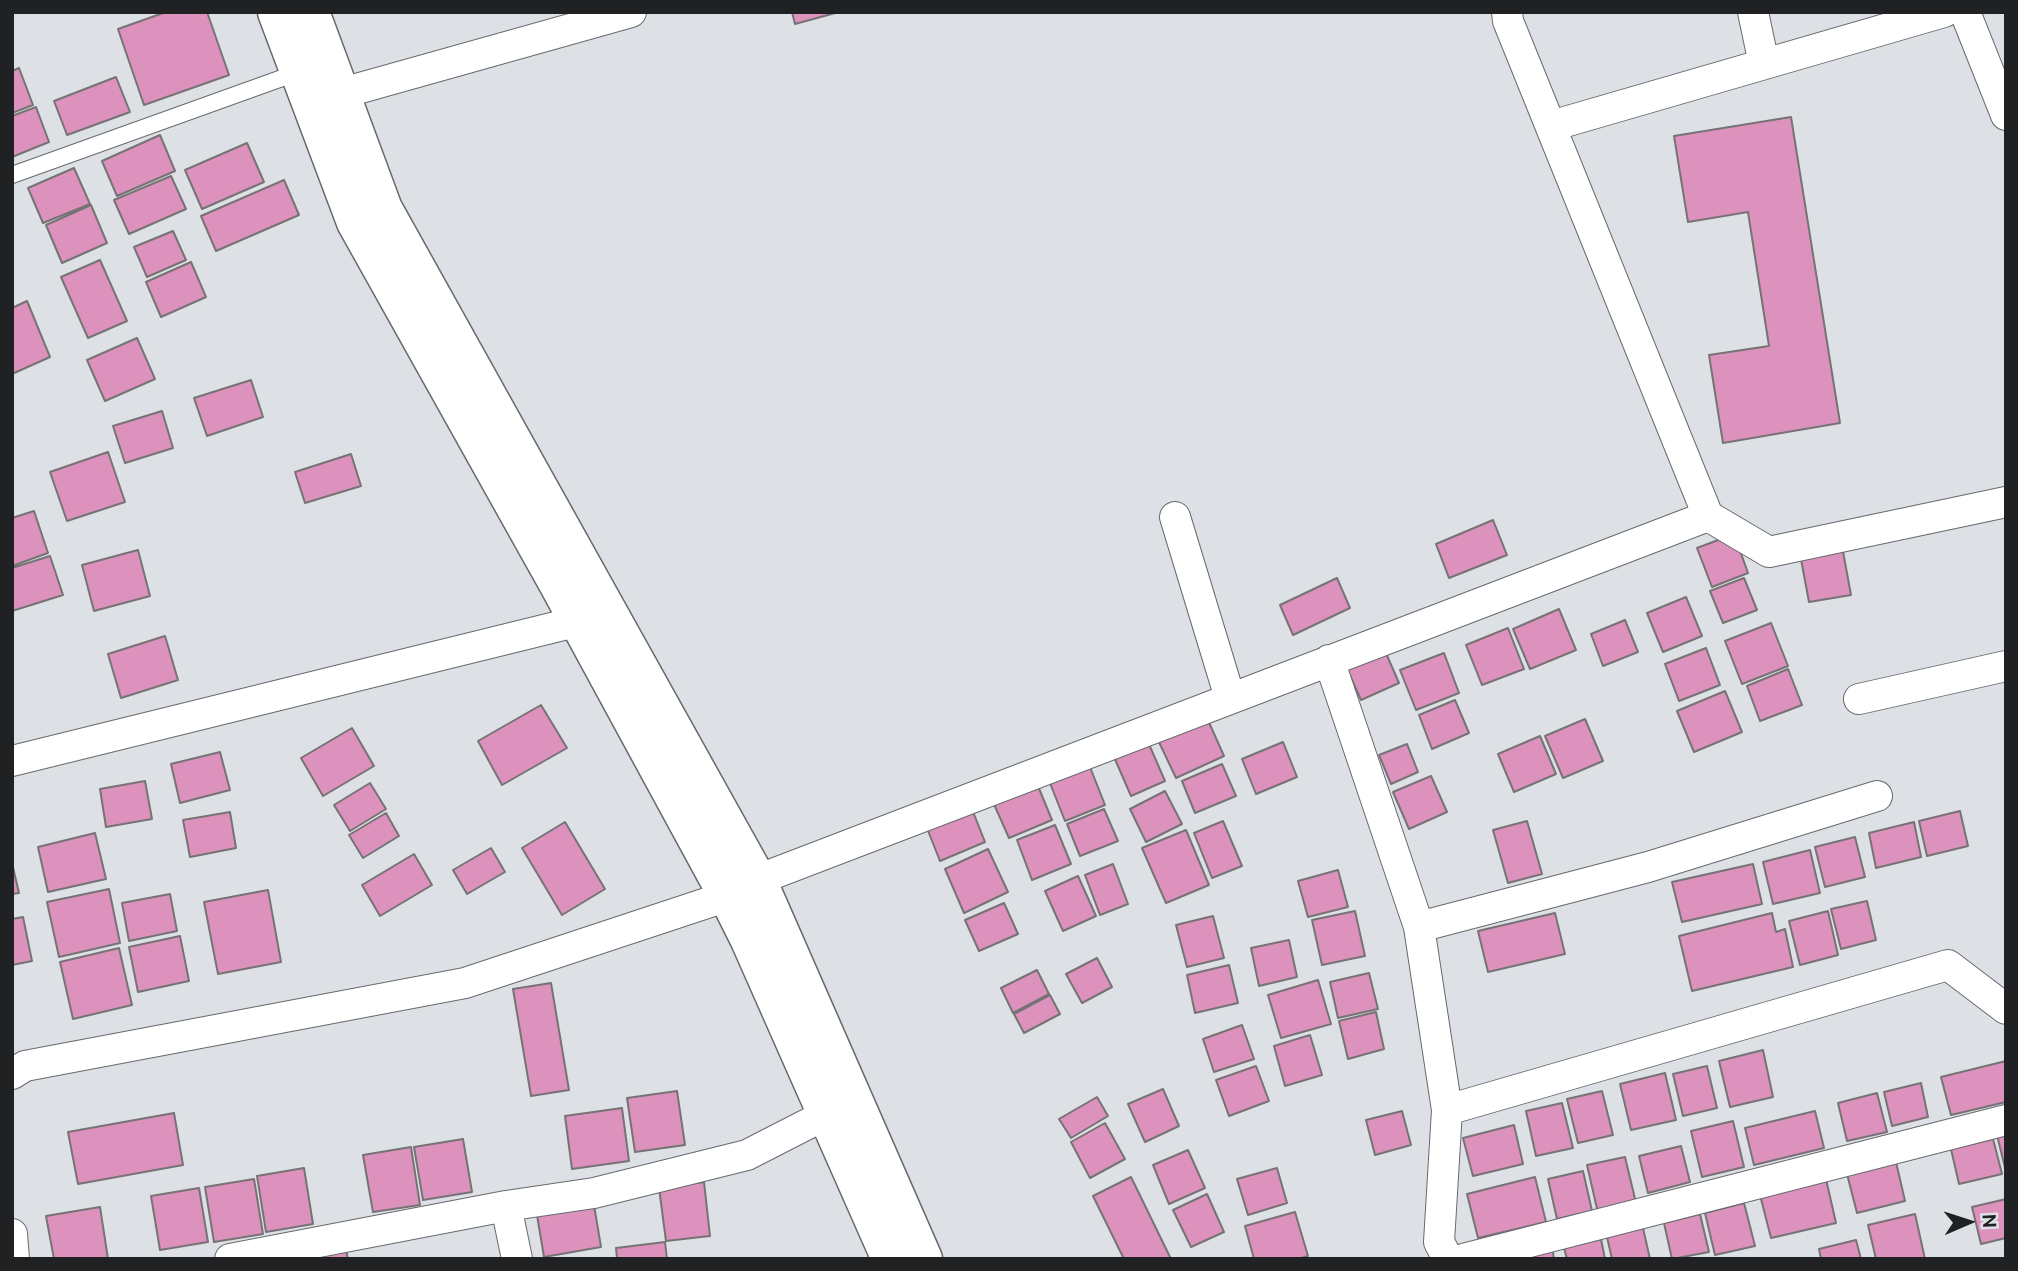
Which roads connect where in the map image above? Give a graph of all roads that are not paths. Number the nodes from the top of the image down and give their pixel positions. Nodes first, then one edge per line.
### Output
1 (277, 12) edge
2 (310, 12) edge
3 (631, 12) edge
4 (1507, 12) edge
5 (1753, 12) edge
6 (1944, 12) edge
7 (1965, 12) edge
8 (1764, 64) junction
9 (317, 89) junction
10 (2006, 115) edge
11 (1550, 126) junction
12 (12, 175) edge
13 (2006, 502) edge
14 (1709, 516) junction
15 (1175, 517) dead end
16 (594, 618) junction
17 (1329, 660) junction
18 (2006, 666) edge
19 (1230, 698) junction
20 (1859, 699) dead end
21 (12, 761) edge
22 (1877, 796) dead end
23 (742, 888) junction
24 (1419, 927) junction
25 (2006, 1009) edge
26 (12, 1074) edge
27 (1447, 1110) junction
28 (827, 1114) junction
29 (2006, 1120) edge
30 (506, 1206) junction
31 (12, 1234) edge
32 (14, 1259) edge
33 (230, 1259) edge
34 (517, 1259) edge
35 (891, 1259) edge
36 (923, 1259) edge
37 (1448, 1259) edge
38 (1463, 1259) edge

1 - 9 main road
2 - 9 main road
3 - 9 street
4 - 11 street
5 - 8 street
6 - 8 street
7 - 10 street
8 - 11 street
9 - 12 lane
9 - 16 main road
11 - 14 street
13 - 14 street
14 - 17 street
15 - 19 street
16 - 21 street
16 - 23 main road
17 - 19 street
17 - 24 street
18 - 20 street
19 - 23 street
22 - 24 street
23 - 26 street
23 - 28 main road
23 - 36 main road
24 - 27 street
25 - 27 street
27 - 37 street
28 - 30 street
28 - 35 main road
29 - 38 street
30 - 33 street
30 - 34 street
31 - 32 street

